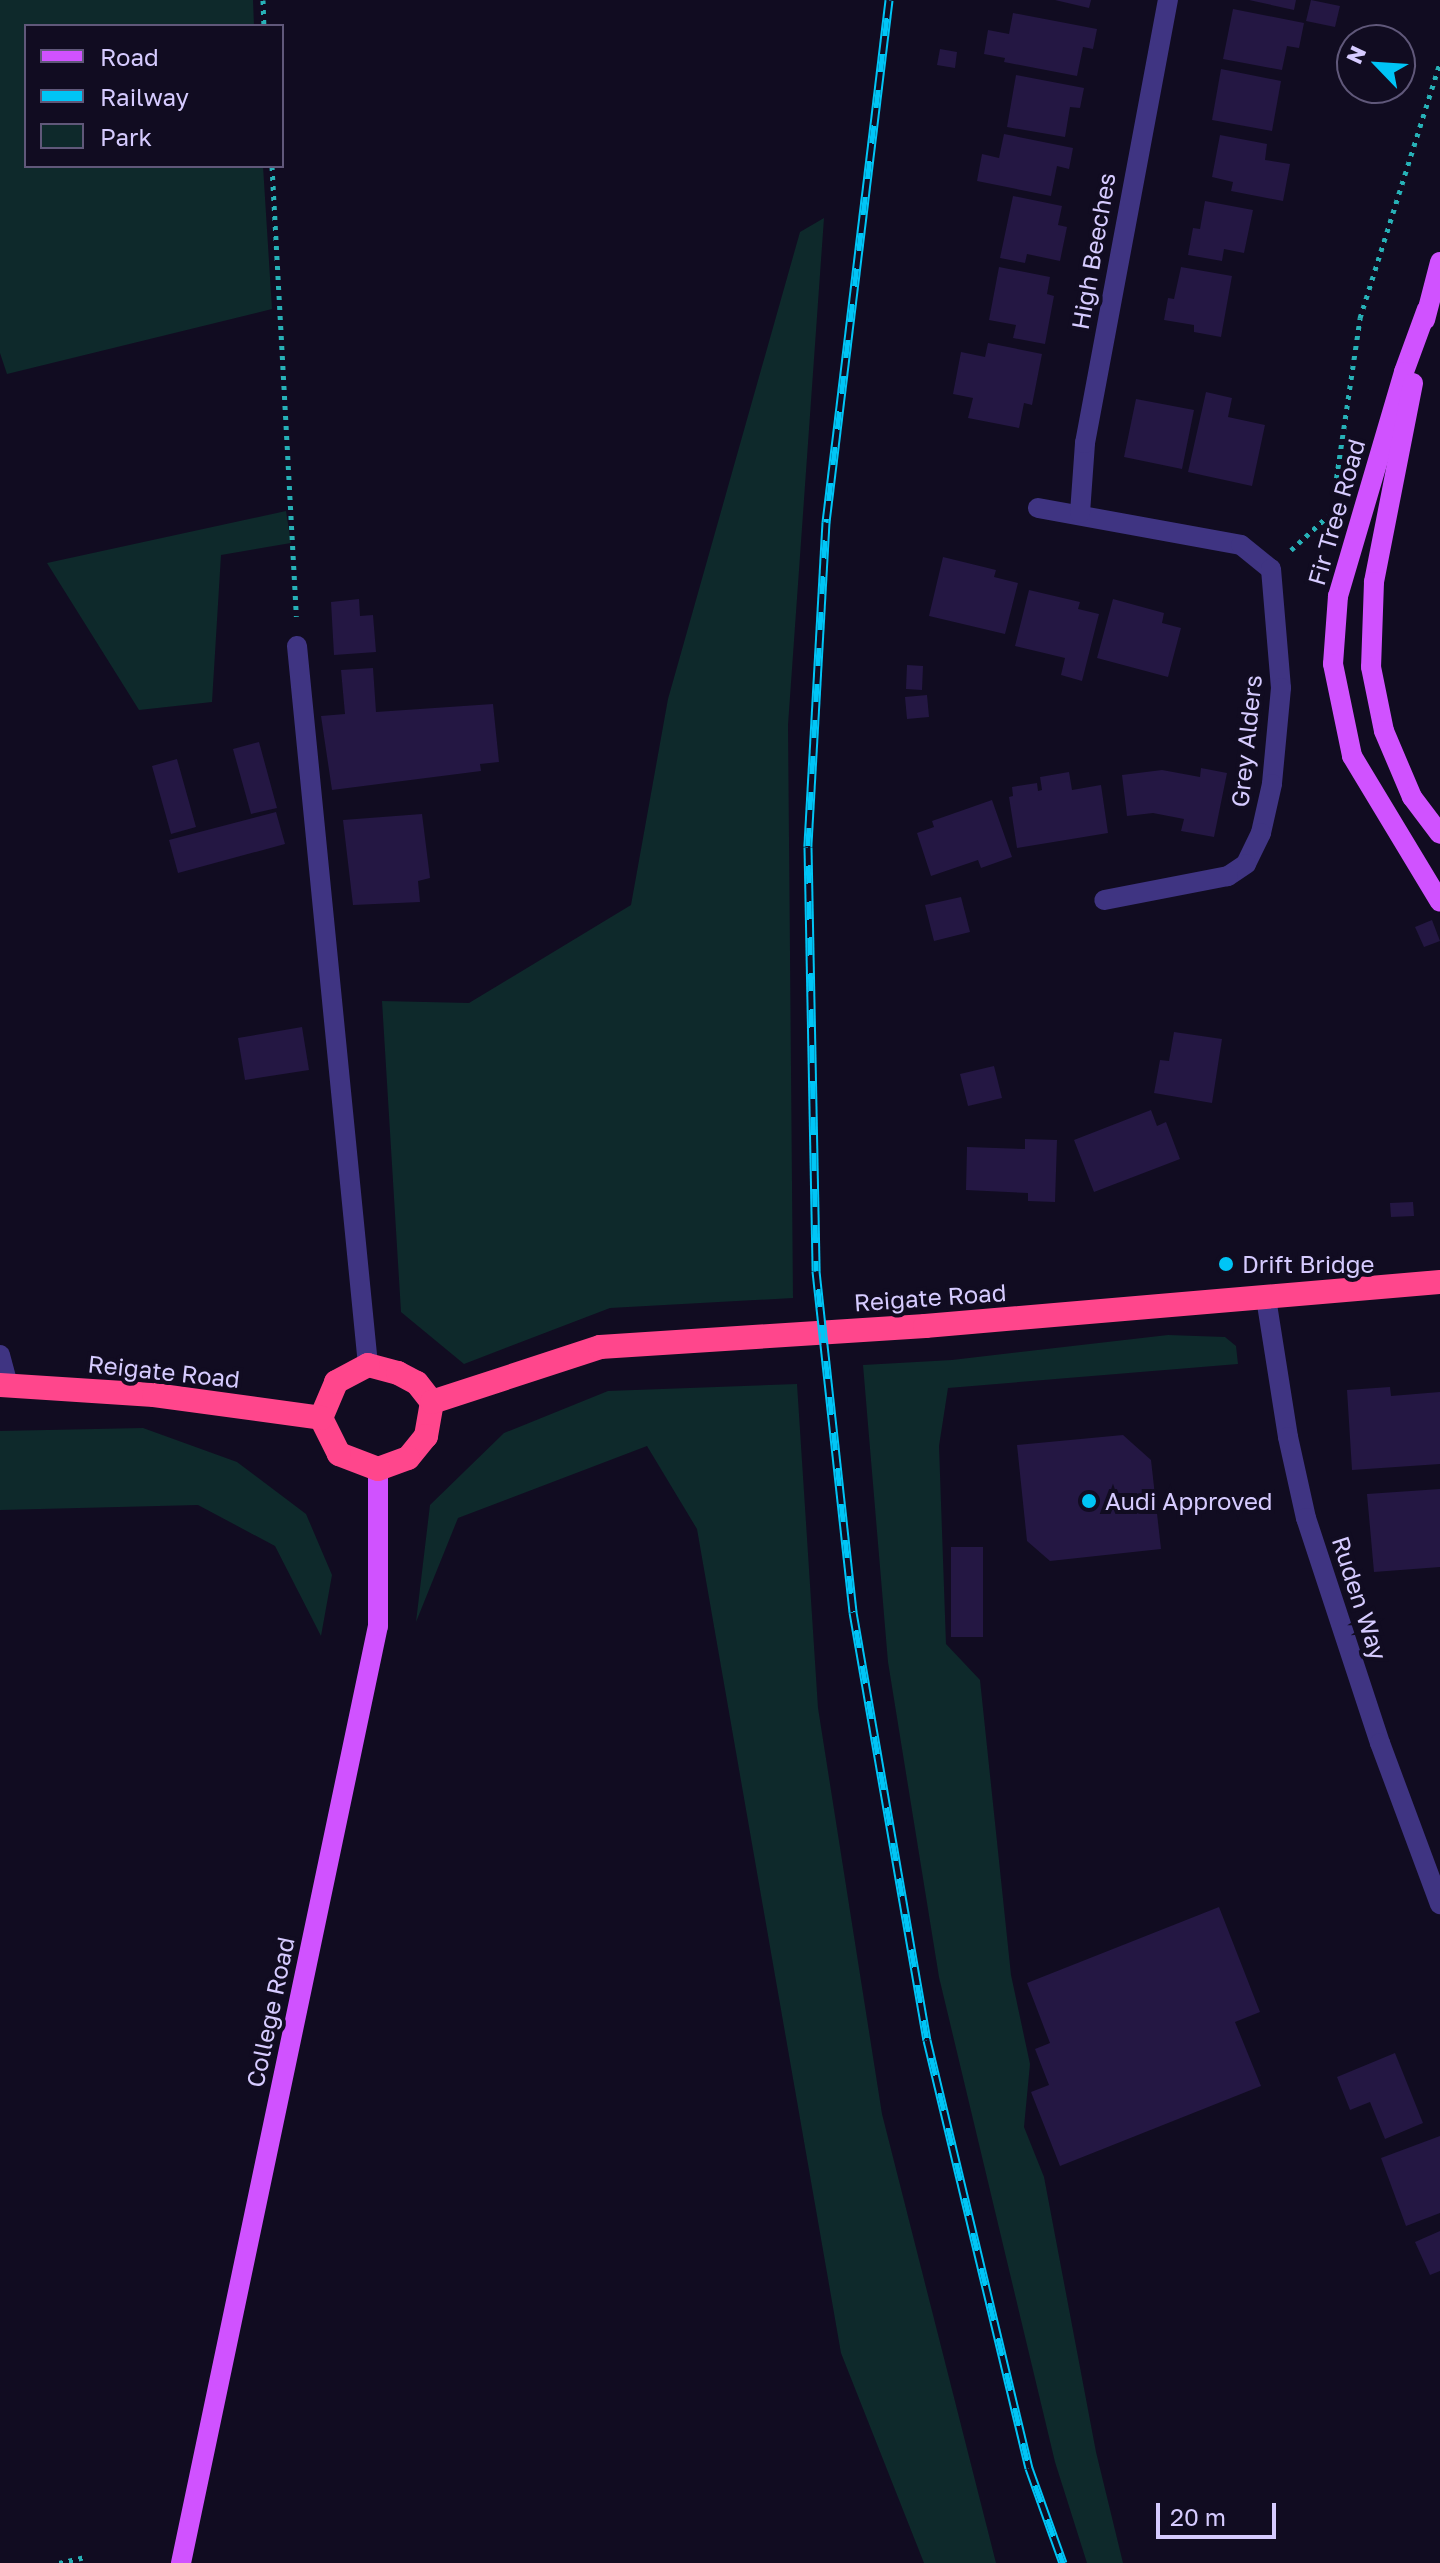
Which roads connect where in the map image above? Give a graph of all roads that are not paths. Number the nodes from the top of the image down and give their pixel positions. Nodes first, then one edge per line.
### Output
1 (1168, 0) edge
2 (1440, 262) edge
3 (1427, 309) junction
4 (1038, 508) dead end
5 (1080, 513) junction
6 (297, 646) road end
7 (1440, 834) edge
8 (1104, 900) dead end
9 (1440, 902) edge
10 (1440, 1282) edge
11 (1266, 1298) junction
12 (0, 1355) edge
13 (368, 1365) junction
14 (4, 1385) edge
15 (432, 1402) junction
16 (321, 1418) junction
17 (378, 1469) junction
18 (1440, 1904) edge
19 (181, 2563) edge

1 - 5 street, High Beeches
2 - 3 main road, Fir Tree Road
3 - 7 main road, Fir Tree Road
3 - 9 main road, Fir Tree Road
4 - 5 street
5 - 8 street, Grey Alders
6 - 13 street
10 - 11 highway, Reigate Road
11 - 15 highway, Reigate Road
11 - 18 street, Ruden Way
12 - 14 street
13 - 15 highway
13 - 16 highway
14 - 16 highway, Reigate Road
15 - 17 highway
16 - 17 highway
17 - 19 main road, College Road

